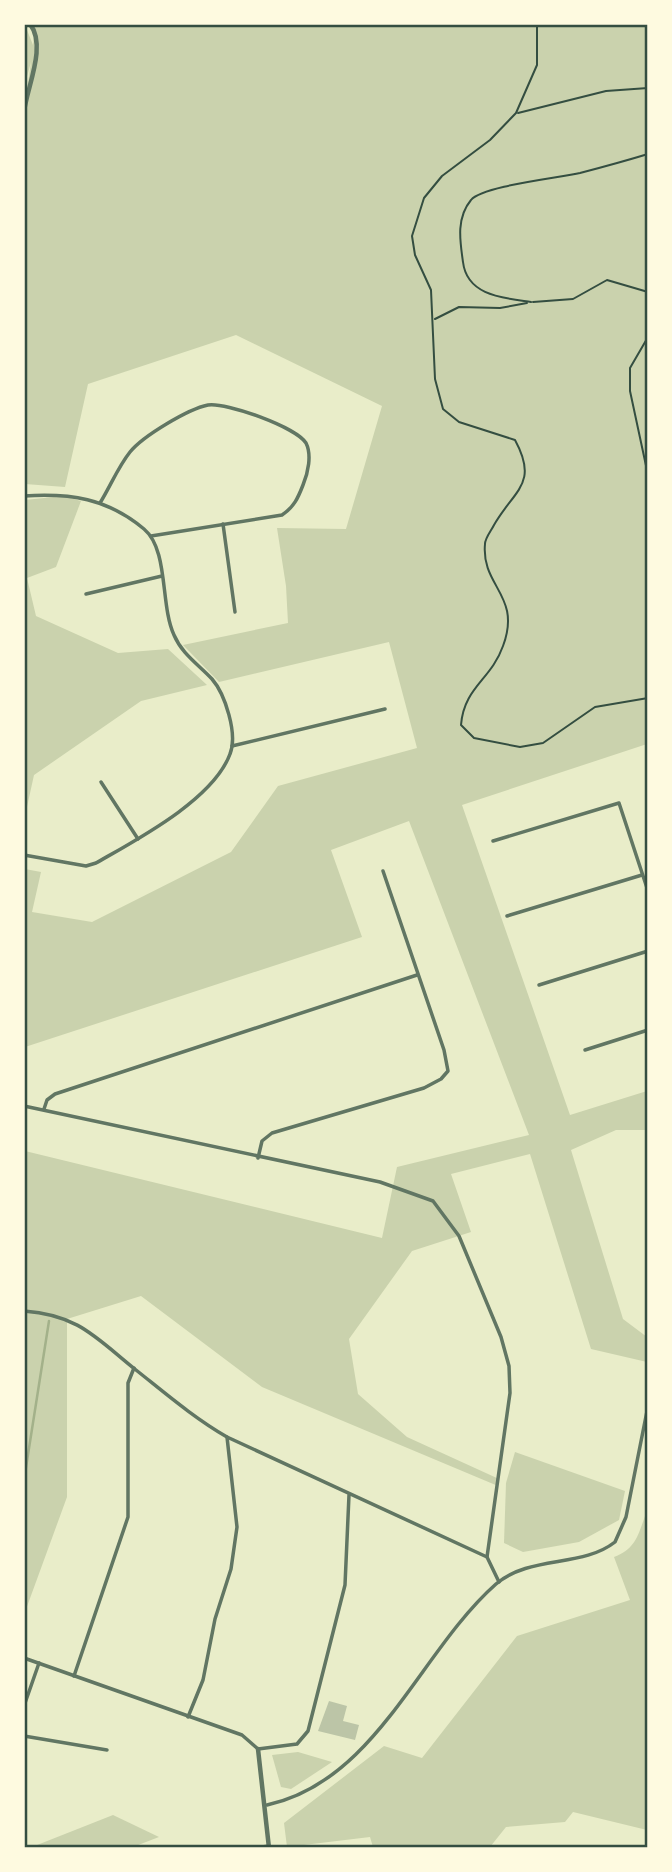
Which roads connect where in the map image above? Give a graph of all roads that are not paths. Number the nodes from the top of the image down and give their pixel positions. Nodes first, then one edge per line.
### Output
1 (30, 24) edge
2 (24, 112) edge
3 (24, 496) edge
4 (100, 503) junction
5 (223, 524) junction
6 (151, 536) junction
7 (162, 576) junction
8 (86, 594) dead end
9 (235, 612) dead end
10 (385, 709) dead end
11 (232, 746) junction
12 (101, 782) dead end
13 (138, 839) junction
14 (494, 841) dead end
15 (24, 855) edge
16 (383, 871) dead end
17 (642, 875) junction
18 (648, 891) edge
19 (506, 916) dead end
20 (648, 951) edge
21 (417, 975) junction
22 (539, 985) dead end
23 (648, 1030) edge
24 (584, 1050) dead end
25 (24, 1106) edge
26 (44, 1109) junction
27 (258, 1158) junction
28 (24, 1311) edge
29 (134, 1368) junction
30 (648, 1406) edge
31 (227, 1437) junction
32 (349, 1495) junction
33 (487, 1557) junction
34 (499, 1582) junction
35 (24, 1658) edge
36 (39, 1663) junction
37 (74, 1676) junction
38 (24, 1706) edge
39 (188, 1717) junction
40 (24, 1736) edge
41 (258, 1749) junction
42 (107, 1750) dead end
43 (267, 1805) junction
44 (255, 1847) edge
45 (269, 1847) edge

1 - 2 street
3 - 4 street
4 - 5 street
4 - 6 street
5 - 6 street
5 - 9 street
6 - 7 street
7 - 8 street
7 - 11 street
10 - 11 street
11 - 13 street
12 - 13 street
13 - 15 street
14 - 17 street
16 - 21 street
17 - 18 street
17 - 19 street
20 - 22 street
21 - 26 street
21 - 27 street
23 - 24 street
25 - 26 street
26 - 27 street
27 - 33 street
28 - 29 street
29 - 31 street
29 - 37 street
30 - 34 street
31 - 32 street
31 - 39 street
32 - 33 street
32 - 41 street
33 - 34 street
34 - 43 street
35 - 36 street
36 - 37 street
36 - 38 street
37 - 39 street
39 - 41 street
40 - 42 street
41 - 43 street
43 - 45 street
44 - 45 street

